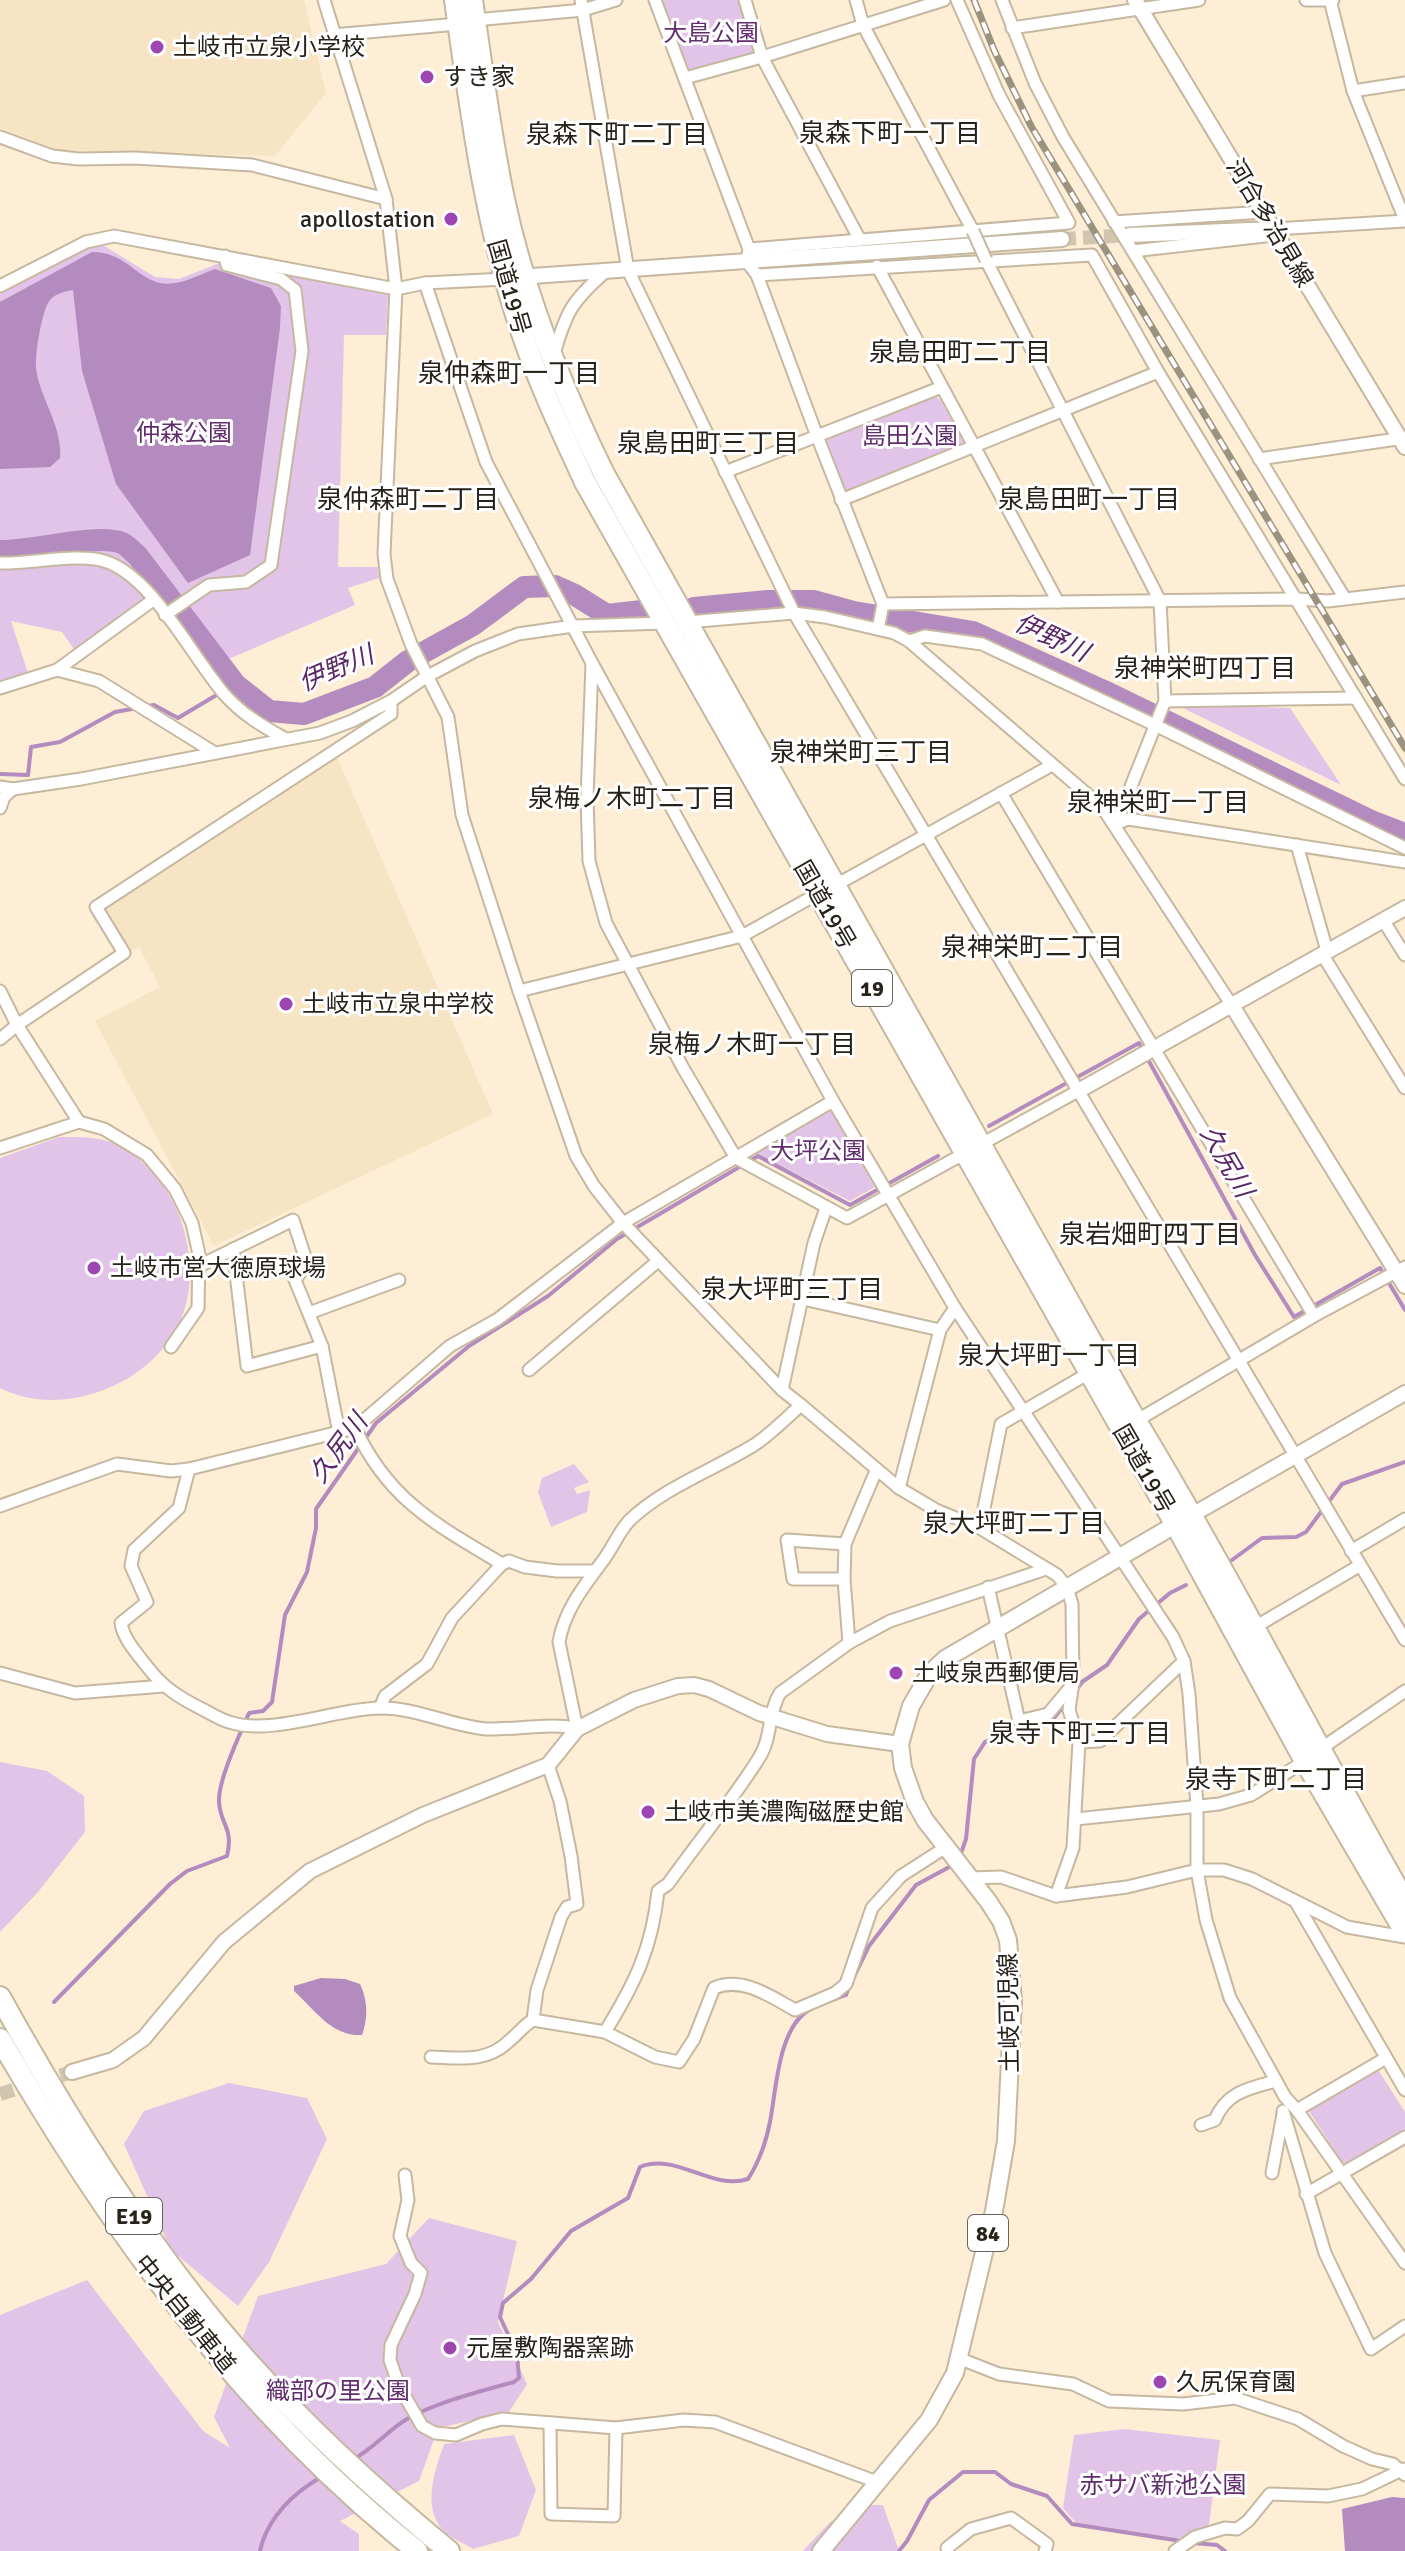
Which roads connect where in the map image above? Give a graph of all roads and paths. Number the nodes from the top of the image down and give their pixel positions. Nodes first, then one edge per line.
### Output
1 (324, 0) edge
2 (455, 0) edge
3 (616, 0) edge
4 (655, 0) edge
5 (745, 0) edge
6 (856, 0) edge
7 (944, 0) edge
8 (957, 0) edge
9 (1002, 0) edge
10 (1199, 0) edge
11 (1306, 0) edge
12 (1331, 0) edge
13 (582, 5) edge
14 (1138, 5) edge
15 (469, 14) edge
16 (863, 25) junction
17 (1012, 28) junction
18 (333, 35) junction
19 (762, 57) junction
20 (685, 78) junction
21 (1405, 83) edge
22 (1353, 91) junction
23 (0, 137) edge
24 (386, 199) junction
25 (1264, 212) junction
26 (1405, 220) edge
27 (1114, 222) junction
28 (973, 231) junction
29 (1276, 232) junction
30 (1130, 235) tunnel mouth
31 (1062, 239) tunnel mouth
32 (860, 240) junction
33 (1133, 251) junction
34 (225, 256) junction
35 (748, 256) junction
36 (986, 260) junction
37 (877, 266) junction
38 (628, 270) junction
39 (605, 272) junction
40 (757, 275) junction
41 (515, 278) junction
42 (425, 283) junction
43 (0, 286) edge
44 (396, 289) junction
45 (552, 359) junction
46 (1158, 372) junction
47 (942, 387) junction
48 (1063, 410) junction
49 (817, 436) junction
50 (1404, 441) edge
51 (973, 448) junction
52 (1259, 459) junction
53 (725, 472) junction
54 (841, 500) junction
55 (0, 563) edge
56 (1405, 592) edge
57 (1344, 597) junction
58 (1297, 599) junction
59 (153, 600) junction
60 (1160, 601) junction
61 (1058, 602) junction
62 (883, 604) junction
63 (794, 613) junction
64 (165, 615) junction
65 (685, 622) junction
66 (663, 623) junction
67 (573, 626) junction
68 (878, 629) junction
69 (909, 641) junction
70 (592, 663) junction
71 (57, 670) junction
72 (424, 672) junction
73 (0, 688) edge
74 (1356, 698) junction
75 (391, 701) junction
76 (1165, 701) junction
77 (1155, 725) junction
78 (284, 738) junction
79 (215, 753) junction
80 (1052, 765) junction
81 (1405, 779) edge
82 (0, 787) edge
83 (13, 789) junction
84 (1001, 793) junction
85 (0, 808) edge
86 (1116, 824) junction
87 (925, 835) junction
88 (1297, 845) junction
89 (1405, 848) edge
90 (1405, 862) edge
91 (826, 890) junction
92 (1405, 908) edge
93 (1383, 920) junction
94 (742, 936) junction
95 (1325, 953) junction
96 (1405, 955) edge
97 (628, 965) junction
98 (0, 991) edge
99 (519, 991) junction
100 (1231, 1004) junction
101 (17, 1025) junction
102 (0, 1039) edge
103 (1153, 1049) junction
104 (1405, 1088) edge
105 (1078, 1091) junction
106 (833, 1101) junction
107 (79, 1122) junction
108 (972, 1147) junction
109 (0, 1148) edge
110 (736, 1158) junction
111 (890, 1196) junction
112 (826, 1208) junction
113 (623, 1223) junction
114 (233, 1249) junction
115 (658, 1261) junction
116 (199, 1266) junction
117 (1400, 1270) edge
118 (399, 1280) dead end
119 (1405, 1286) edge
120 (803, 1299) junction
121 (955, 1308) junction
122 (309, 1313) junction
123 (1314, 1316) junction
124 (940, 1330) junction
125 (322, 1346) junction
126 (171, 1347) dead end
127 (1239, 1360) junction
128 (529, 1370) dead end
129 (1089, 1373) junction
130 (782, 1390) junction
131 (1405, 1393) edge
132 (801, 1405) junction
133 (1024, 1410) junction
134 (1136, 1421) junction
135 (339, 1433) junction
136 (360, 1438) junction
137 (1295, 1454) junction
138 (189, 1469) junction
139 (876, 1471) junction
140 (899, 1488) junction
141 (0, 1506) edge
142 (1405, 1519) edge
143 (1184, 1520) junction
144 (980, 1528) junction
145 (845, 1544) junction
146 (1351, 1551) junction
147 (1122, 1558) junction
148 (502, 1564) junction
149 (1359, 1566) junction
150 (1046, 1569) junction
151 (595, 1571) junction
152 (844, 1579) junction
153 (988, 1587) junction
154 (1067, 1587) junction
155 (997, 1626) junction
156 (1255, 1627) junction
157 (1405, 1640) edge
158 (849, 1643) junction
159 (1184, 1661) junction
160 (0, 1673) edge
161 (1073, 1683) junction
162 (164, 1686) junction
163 (1405, 1691) edge
164 (380, 1708) junction
165 (772, 1716) junction
166 (577, 1729) junction
167 (1079, 1742) junction
168 (900, 1744) junction
169 (1312, 1756) junction
170 (548, 1765) junction
171 (1197, 1806) junction
172 (1076, 1819) junction
173 (947, 1849) junction
174 (1197, 1870) junction
175 (967, 1874) junction
176 (1056, 1896) junction
177 (1296, 1902) junction
178 (1405, 1902) edge
179 (1405, 1935) edge
180 (0, 1997) edge
181 (533, 2020) junction
182 (605, 2032) junction
183 (0, 2039) edge
184 (431, 2057) dead end
185 (1386, 2058) junction
186 (72, 2072) tunnel mouth
187 (1276, 2081) junction
188 (1405, 2090) edge
189 (1285, 2097) junction
190 (1297, 2110) junction
191 (1283, 2111) junction
192 (1201, 2125) dead end
193 (1405, 2137) edge
194 (1272, 2173) dead end
195 (1342, 2173) junction
196 (405, 2175) dead end
197 (1306, 2194) junction
198 (1405, 2263) edge
199 (1405, 2326) edge
200 (958, 2358) junction
201 (291, 2422) junction
202 (550, 2423) junction
203 (616, 2428) junction
204 (1404, 2471) edge
205 (877, 2482) junction
206 (386, 2512) junction
207 (947, 2548) dead end
208 (417, 2551) edge
209 (449, 2551) edge
210 (821, 2551) edge
211 (1045, 2551) edge
212 (1175, 2551) edge

1 - 18 street
2 - 15 highway, 国道19号 / 19
3 - 13 street
4 - 20 street
5 - 19 street
6 - 16 street
7 - 16 street
8 - 28 street
9 - 17 street
10 - 14 street
11 - 12 street
12 - 22 street
13 - 15 street
13 - 38 street
14 - 17 street
14 - 25 street, 河合多治見線
15 - 18 street
15 - 41 highway, 国道19号 / 19
16 - 19 street
16 - 28 street
17 - 27 street
18 - 24 street
19 - 20 street
19 - 32 street
20 - 35 street
21 - 22 street
22 - 26 street
23 - 24 street
24 - 44 street
25 - 27 street
25 - 29 street, 河合多治見線
26 - 29 street
27 - 33 street
28 - 32 street
28 - 36 street, bridge
29 - 30 street
29 - 33 street
29 - 50 street, 河合多治見線
31 - 35 street
32 - 35 street
33 - 52 street
34 - 43 street
34 - 44 street
34 - 64 street
35 - 38 street
35 - 40 street
36 - 37 street
36 - 46 street
36 - 48 street
37 - 40 street
37 - 47 street
38 - 39 street
38 - 53 street
39 - 41 street
39 - 45 street
40 - 49 street
41 - 42 street
41 - 45 highway, 国道19号 / 19
41 - 66 highway, 国道19号 / 19
42 - 44 street
42 - 67 street
44 - 72 street
45 - 65 highway, 国道19号 / 19
46 - 48 street
46 - 58 street
47 - 49 street
47 - 51 street
48 - 51 street
48 - 60 street
49 - 53 street
49 - 54 street
50 - 52 street
51 - 54 street
51 - 61 street
52 - 57 street
53 - 63 street
54 - 62 street
55 - 59 street
56 - 57 street
57 - 58 street
58 - 60 street
58 - 74 street
59 - 64 street
59 - 71 street
60 - 61 street
60 - 76 street
61 - 62 street
62 - 68 street
63 - 65 street
63 - 68 street
63 - 87 street
64 - 78 street
65 - 66 street
65 - 91 highway, 国道19号 / 19
66 - 67 street
66 - 91 highway, 国道19号 / 19
67 - 70 street
67 - 72 street
68 - 69 street
69 - 77 street
69 - 80 street
70 - 94 street
70 - 97 street
71 - 73 street
71 - 79 street
72 - 75 street
72 - 99 street
74 - 76 street
74 - 81 street
75 - 78 street
75 - 101 street
76 - 77 street
77 - 86 street
77 - 89 street
78 - 79 street
79 - 83 street
80 - 84 street
80 - 86 street
82 - 83 street
83 - 85 street
84 - 87 street
84 - 103 street
86 - 88 street
86 - 100 street
87 - 91 street
87 - 105 street
88 - 90 street
88 - 95 street
91 - 94 street
91 - 108 highway, 国道19号 / 19
92 - 93 street
93 - 95 street
93 - 96 street
94 - 97 street
94 - 106 street
95 - 100 street
95 - 104 street
97 - 99 street
97 - 110 street
98 - 101 street
99 - 113 street
100 - 103 street
100 - 117 street
101 - 102 street
101 - 107 street
103 - 105 street
103 - 123 street
105 - 108 street
105 - 127 street
106 - 110 street
106 - 111 street
107 - 109 street
107 - 116 street
108 - 111 street
108 - 129 highway, 国道19号 / 19
108 - 134 highway, 国道19号 / 19
110 - 112 street
110 - 113 street
111 - 112 street
111 - 121 street
112 - 120 street
113 - 115 street
113 - 136 street
114 - 116 street
114 - 122 street
114 - 125 street
115 - 128 street
115 - 130 street
116 - 126 street
117 - 119 street
117 - 123 street
118 - 122 street
120 - 124 street
120 - 130 street
121 - 124 street
121 - 133 street
122 - 125 street
123 - 127 street
124 - 140 street
125 - 135 street
127 - 134 street
127 - 137 street
129 - 133 street
129 - 143 highway, 国道19号 / 19
130 - 132 street
131 - 137 street
132 - 139 street
132 - 151 street
133 - 144 street
133 - 147 street
134 - 143 highway, 国道19号 / 19
135 - 136 street
135 - 138 street
136 - 148 street
137 - 143 street
137 - 146 street
138 - 141 street
138 - 162 street
139 - 140 street
139 - 145 street
140 - 144 street
142 - 146 street
143 - 147 main road, 土岐可児線 / 84
143 - 156 highway, 国道19号 / 19
143 - 169 highway, 国道19号 / 19
144 - 150 street
145 - 152 street
145 - 152 street
146 - 149 street
147 - 154 main road, 土岐可児線 / 84
147 - 159 street
148 - 151 street
148 - 164 street
149 - 156 street
149 - 157 street
150 - 153 street
150 - 154 street
151 - 166 street
152 - 158 street
153 - 155 street
153 - 158 street
154 - 155 main road, 土岐可児線 / 84
154 - 161 street
155 - 161 street
155 - 168 main road, 土岐可児線 / 84
156 - 169 highway, 国道19号 / 19
158 - 165 street
159 - 167 street
159 - 171 street
160 - 162 street
161 - 167 street
162 - 164 street
163 - 169 street
164 - 166 street
165 - 166 street
165 - 168 street
165 - 182 street
166 - 170 street
167 - 172 street
168 - 173 main road, 土岐可児線 / 84
169 - 171 street
169 - 178 highway, 国道19号 / 19
169 - 179 highway, 国道19号 / 19
170 - 181 street
170 - 186 street
171 - 172 street
171 - 174 street
172 - 176 street
173 - 175 main road, 土岐可児線 / 84
173 - 182 street
174 - 176 street
174 - 177 street
174 - 187 street
175 - 176 street
175 - 200 main road, 土岐可児線 / 84
177 - 179 street
177 - 185 street
180 - 201 highway, 中央自動車道 / E19
181 - 182 street
181 - 184 street
183 - 201 highway, 中央自動車道 / E19
185 - 188 street
185 - 190 street
187 - 189 street
187 - 192 street
189 - 190 street
189 - 191 street
190 - 195 street
191 - 194 street
191 - 197 street
193 - 195 street
195 - 197 street
195 - 198 street
196 - 202 street
197 - 199 street
200 - 204 street
200 - 205 main road, 土岐可児線 / 84
201 - 206 highway, 中央自動車道 / E19
202 - 203 street
202 - 203 street
203 - 205 street
204 - 212 street
205 - 210 main road, 土岐可児線 / 84
206 - 208 highway, 中央自動車道 / E19
206 - 209 highway, 中央自動車道 / E19
207 - 211 street

